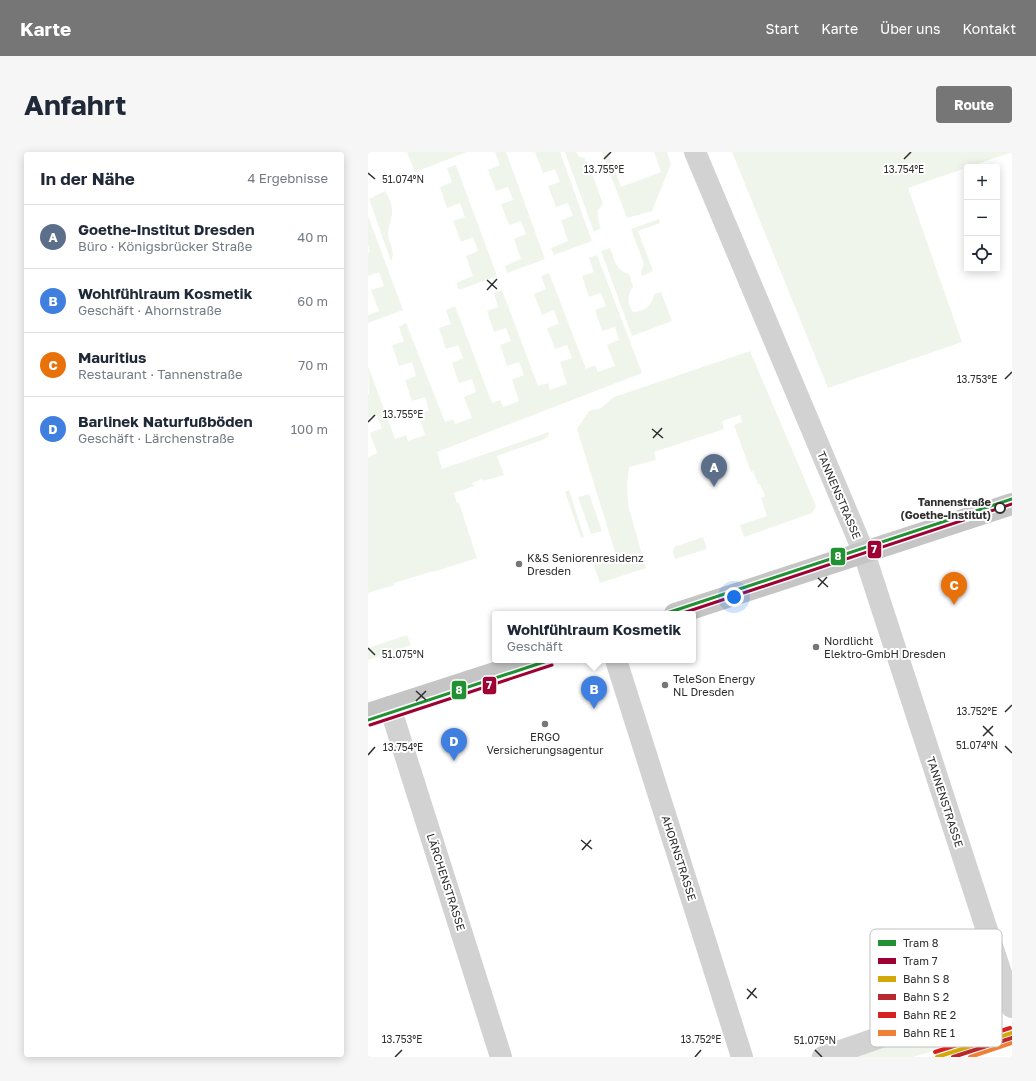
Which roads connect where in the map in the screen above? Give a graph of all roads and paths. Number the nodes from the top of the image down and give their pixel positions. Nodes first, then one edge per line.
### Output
1 (695, 152) edge
2 (1012, 504) edge
3 (864, 553) junction
4 (684, 611) edge
5 (526, 663) edge
6 (617, 663) edge
7 (390, 707) junction
8 (368, 714) edge
9 (990, 929) edge
10 (1002, 964) edge
11 (1009, 985) edge
12 (1012, 1007) edge
13 (870, 1041) edge
14 (501, 1057) edge
15 (742, 1057) edge
16 (823, 1057) edge

1 - 3 street, TANNENSTRASSE
2 - 3 main road
3 - 4 main road
3 - 9 street, TANNENSTRASSE
5 - 7 main road
6 - 15 street, AHORNSTRASSE
7 - 8 main road
7 - 14 street, LÄRCHENSTRASSE
10 - 11 street, TANNENSTRASSE
11 - 12 street, TANNENSTRASSE
13 - 16 street

